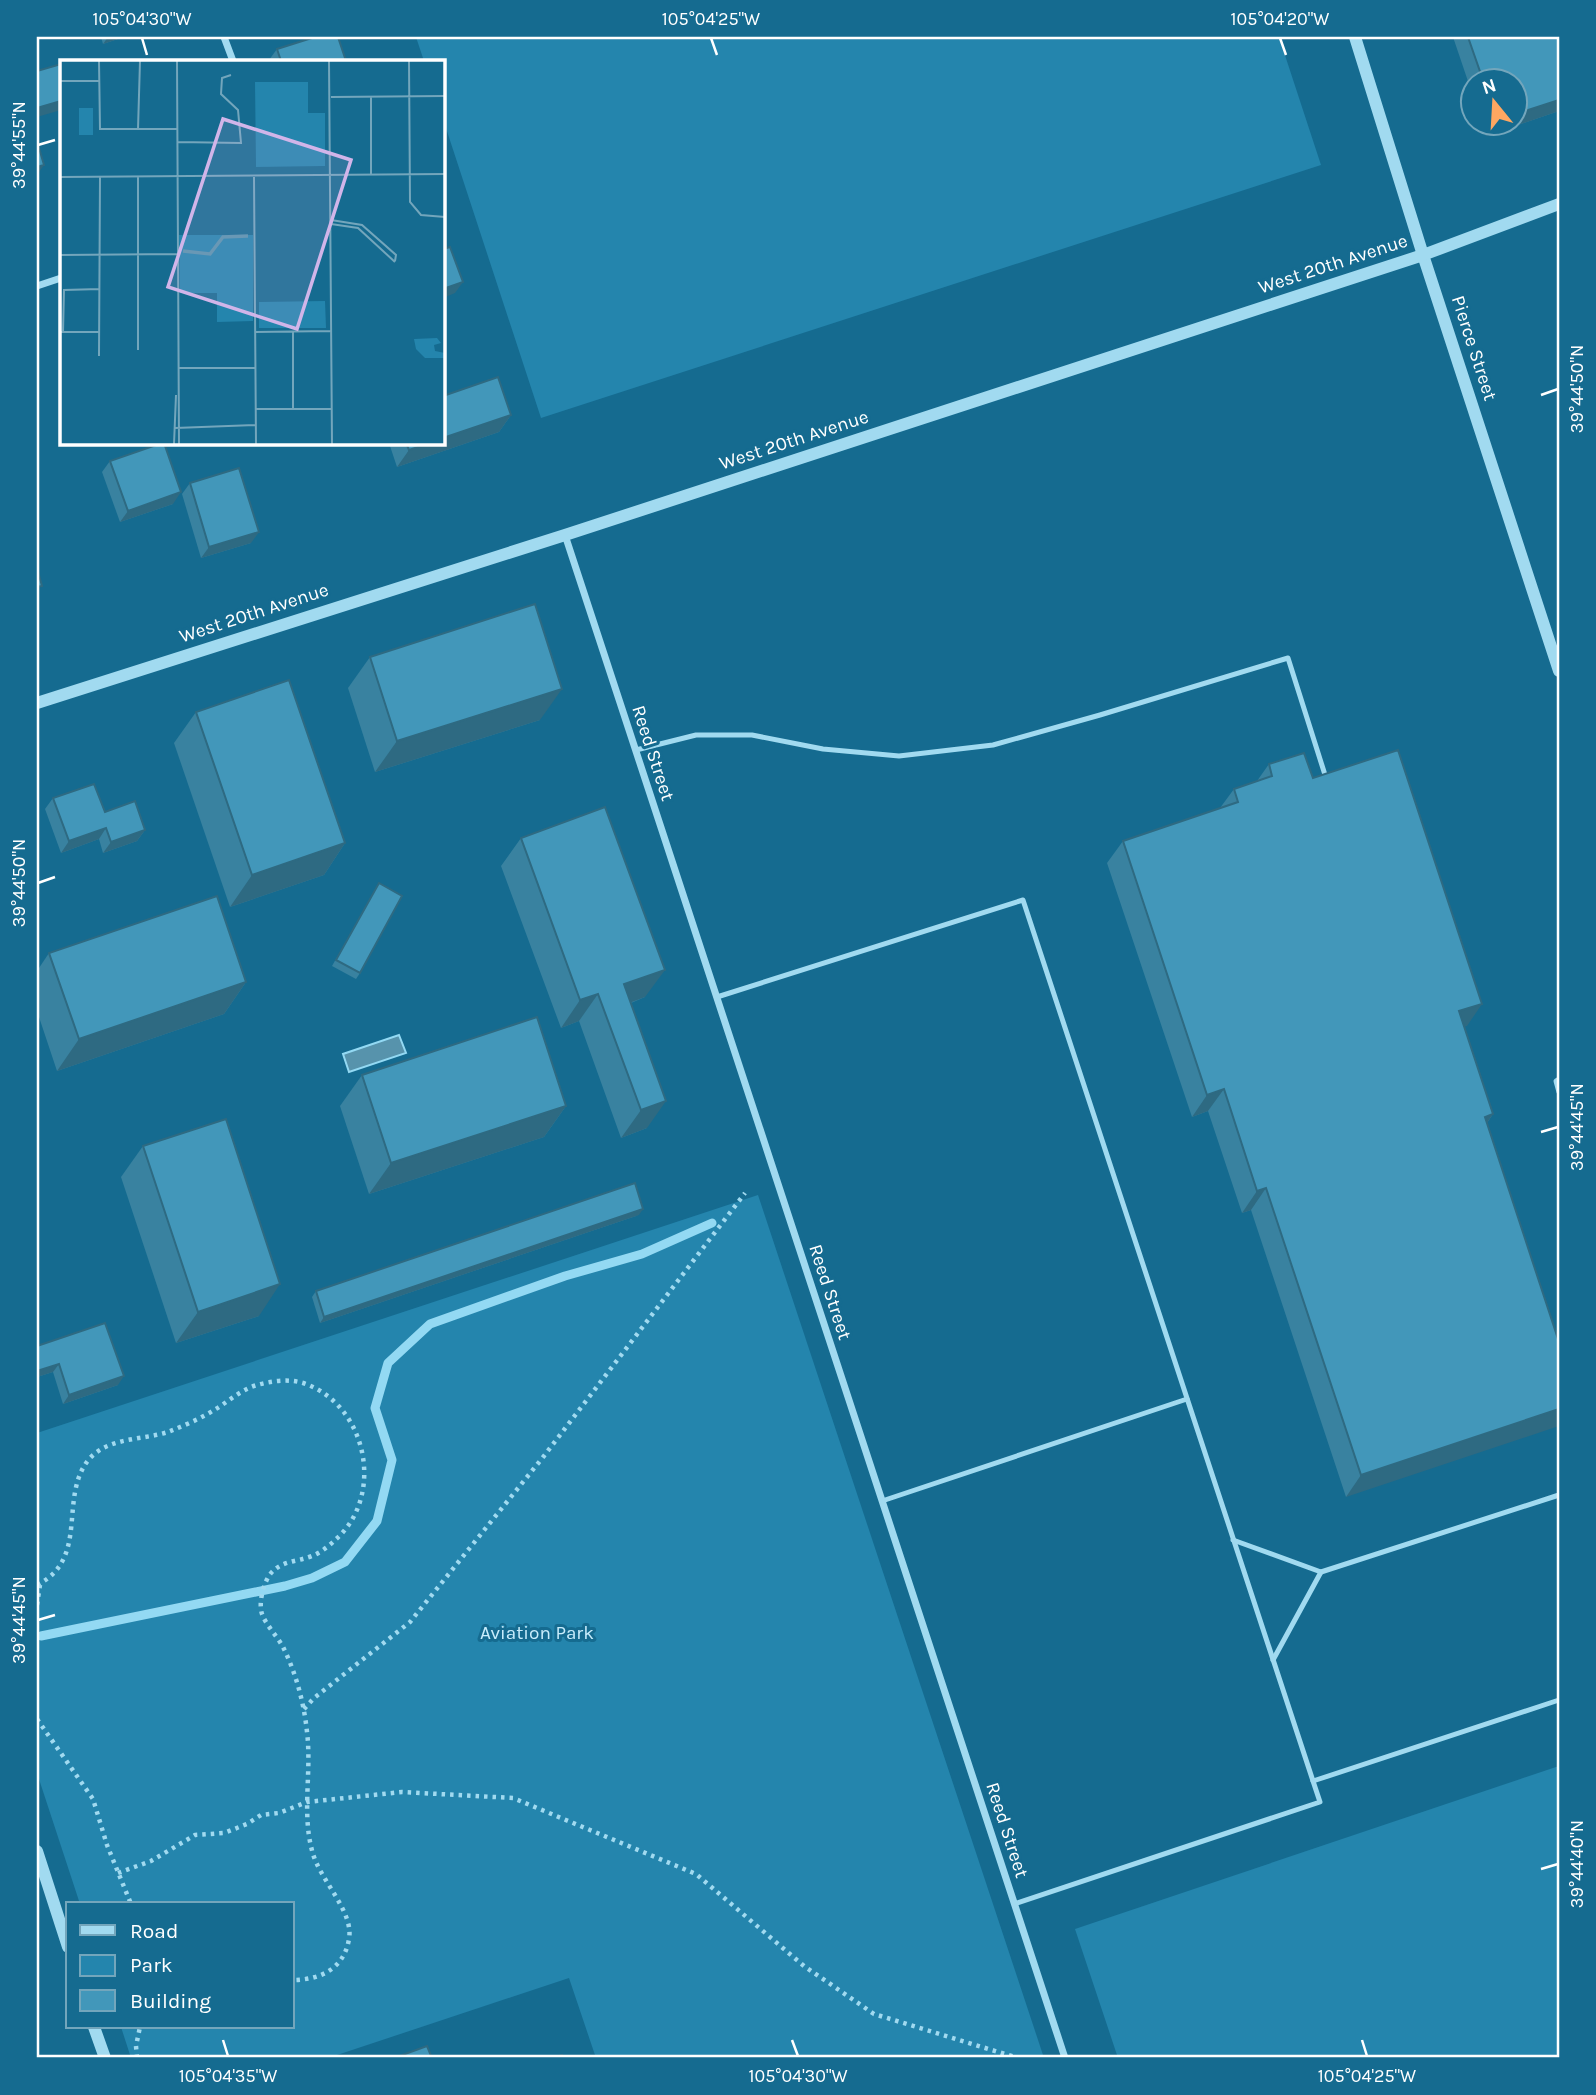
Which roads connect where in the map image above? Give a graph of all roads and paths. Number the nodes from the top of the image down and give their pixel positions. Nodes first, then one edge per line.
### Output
1 (224, 37) edge
2 (1355, 37) edge
3 (233, 60) edge
4 (1559, 204) edge
5 (1423, 255) junction
6 (60, 278) edge
7 (37, 286) edge
8 (565, 535) junction
9 (1559, 671) edge
10 (37, 703) edge
11 (636, 750) junction
12 (1328, 781) edge
13 (717, 997) junction
14 (1559, 1079) edge
15 (1559, 1092) edge
16 (744, 1193) dead end
17 (1187, 1399) junction
18 (1559, 1495) edge
19 (882, 1501) junction
20 (1233, 1539) junction
21 (1321, 1572) junction
22 (38, 1585) edge
23 (37, 1605) edge
24 (1273, 1660) junction
25 (1559, 1700) edge
26 (303, 1709) junction
27 (37, 1719) edge
28 (1313, 1781) junction
29 (307, 1802) junction
30 (37, 1850) edge
31 (118, 1873) junction
32 (130, 1902) edge
33 (1014, 1904) junction
34 (66, 1941) edge
35 (294, 1980) edge
36 (94, 2028) edge
37 (140, 2028) edge
38 (105, 2058) edge
39 (137, 2058) edge
40 (1018, 2058) edge
41 (1065, 2058) edge

1 - 3 street
2 - 5 street, Pierce Street
4 - 5 street, West 20th Avenue
5 - 8 street, West 20th Avenue
5 - 9 street, Pierce Street
6 - 7 street
8 - 10 street, West 20th Avenue
8 - 11 street, Reed Street
11 - 12 lane
11 - 13 street, Reed Street
13 - 17 lane
13 - 19 street, Reed Street
14 - 15 lane
16 - 26 path
17 - 19 lane
17 - 20 lane
18 - 21 lane
19 - 33 street, Reed Street
20 - 21 lane
20 - 24 lane
21 - 24 lane
22 - 23 path
22 - 26 path
24 - 28 lane
25 - 28 lane
26 - 29 path
27 - 31 path
28 - 33 lane
29 - 31 path
29 - 35 path
29 - 40 path
30 - 34 street
31 - 32 path
33 - 41 street, Reed Street
36 - 38 street
37 - 39 path

